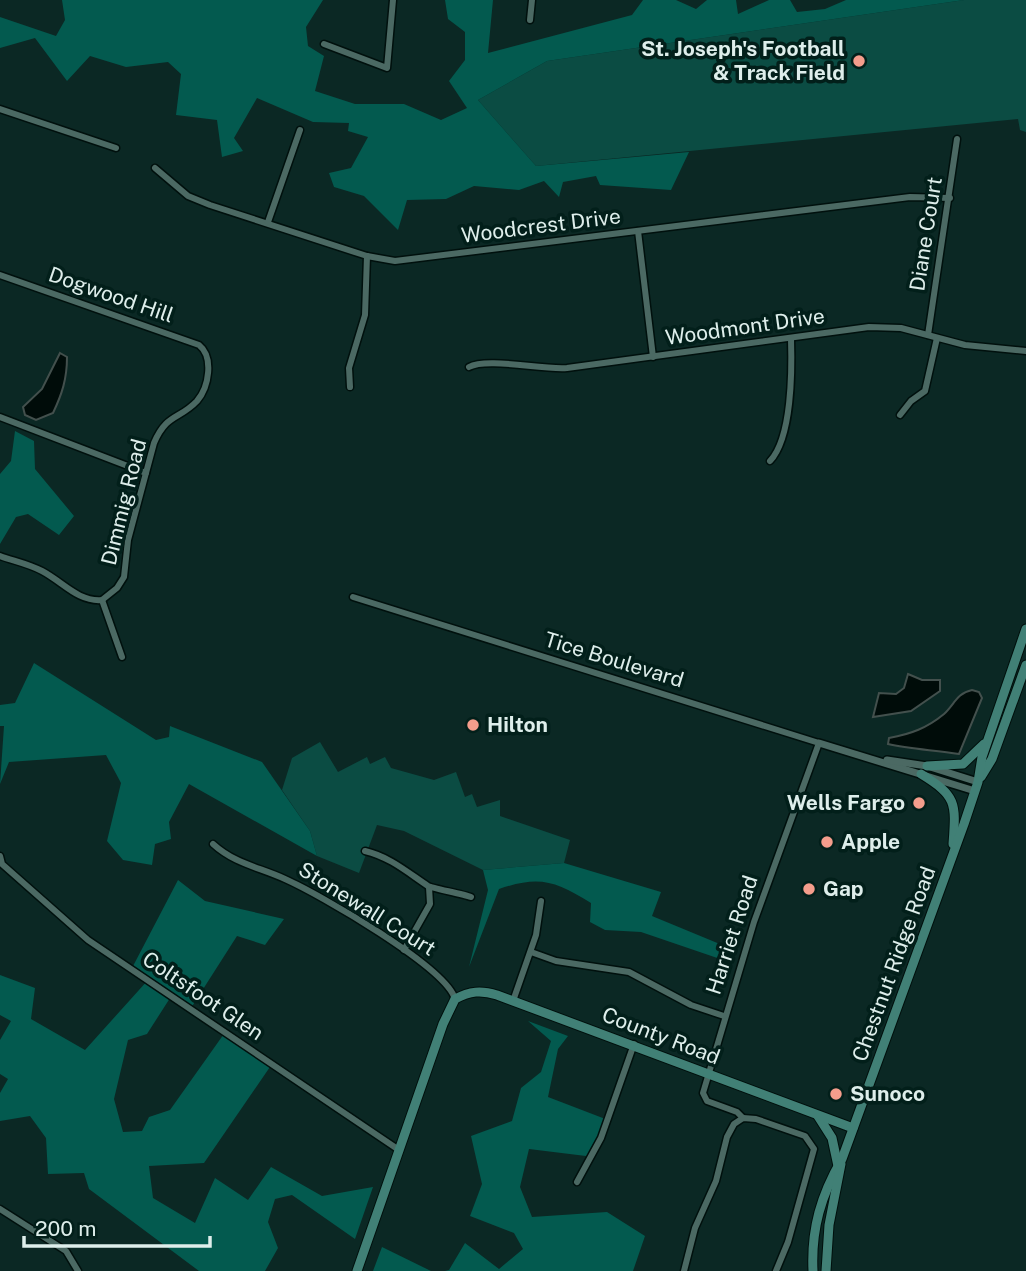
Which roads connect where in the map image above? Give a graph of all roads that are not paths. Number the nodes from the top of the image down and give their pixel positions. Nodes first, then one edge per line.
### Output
1 (393, 0) edge
2 (532, 0) edge
3 (530, 20) dead end
4 (324, 44) dead end
5 (0, 109) edge
6 (300, 130) dead end
7 (957, 139) dead end
8 (116, 148) dead end
9 (155, 168) dead end
10 (950, 198) junction
11 (268, 222) junction
12 (638, 231) junction
13 (368, 256) junction
14 (0, 275) edge
15 (928, 335) junction
16 (937, 338) junction
17 (791, 340) junction
18 (1026, 351) edge
19 (208, 354) joint
20 (653, 357) junction
21 (469, 367) dead end
22 (350, 387) dead end
23 (900, 415) dead end
24 (0, 417) edge
25 (770, 461) dead end
26 (146, 473) junction
27 (0, 556) edge
28 (353, 597) dead end
29 (102, 600) junction
30 (1026, 629) edge
31 (122, 657) dead end
32 (1026, 665) edge
33 (988, 740) junction
34 (819, 743) junction
35 (924, 770) junction
36 (977, 786) junction
37 (213, 844) dead end
38 (365, 851) dead end
39 (952, 854) junction
40 (0, 856) edge
41 (429, 887) junction
42 (471, 897) dead end
43 (541, 901) dead end
44 (404, 950) junction
45 (531, 952) junction
46 (455, 999) junction
47 (513, 1001) junction
48 (724, 1016) junction
49 (634, 1044) junction
50 (708, 1073) junction
51 (817, 1115) junction
52 (743, 1118) junction
53 (853, 1128) junction
54 (399, 1150) junction
55 (840, 1162) junction
56 (577, 1182) dead end
57 (0, 1209) edge
58 (826, 1258) junction
59 (78, 1271) edge
60 (357, 1271) edge
61 (684, 1271) edge
62 (776, 1271) edge
63 (813, 1271) edge
64 (825, 1271) edge
65 (836, 1271) edge

1 - 4 street
2 - 3 street
5 - 8 street
6 - 11 street
7 - 10 street, Diane Court
9 - 11 street, Woodcrest Drive
10 - 12 street, Woodcrest Drive
10 - 15 street, Diane Court
11 - 13 street, Woodcrest Drive
12 - 13 street, Woodcrest Drive
12 - 20 street
13 - 22 street
14 - 19 street, Dogwood Hill
15 - 16 street, Woodmont Drive
15 - 17 street, Woodmont Drive
16 - 18 street, Woodmont Drive
16 - 23 street
17 - 20 street, Woodmont Drive
17 - 25 street
19 - 26 street, Dimmig Road
20 - 21 street, Woodmont Drive
24 - 26 street
26 - 29 street, Dimmig Road
27 - 29 street
28 - 34 street, Tice Boulevard
29 - 31 street
30 - 33 main road, Chestnut Ridge Road
32 - 36 main road, Chestnut Ridge Road
33 - 35 main road
33 - 36 main road, Chestnut Ridge Road
34 - 35 street, Tice Boulevard
34 - 48 street, Harriet Road
35 - 36 street, Tice Boulevard
35 - 39 main road
36 - 39 main road, Chestnut Ridge Road
37 - 44 street, Stonewall Court
38 - 41 street
39 - 53 main road, Chestnut Ridge Road
40 - 54 street, Coltsfoot Glen
41 - 42 street
41 - 44 street
43 - 45 street
44 - 46 street, Stonewall Court
45 - 47 street
45 - 48 street
46 - 47 main road, County Road
46 - 54 main road
47 - 49 main road, County Road
48 - 50 street, Harriet Road
49 - 50 main road, County Road
49 - 56 street
50 - 51 main road, County Road
50 - 52 street, Harriet Road
51 - 53 main road, County Road
51 - 55 main road
52 - 61 street
52 - 62 street
53 - 55 main road, Chestnut Ridge Road
54 - 60 main road
55 - 58 main road, Chestnut Ridge Road
55 - 63 main road, Chestnut Ridge Road
57 - 59 street
58 - 64 main road, Chestnut Ridge Road
58 - 65 main road

